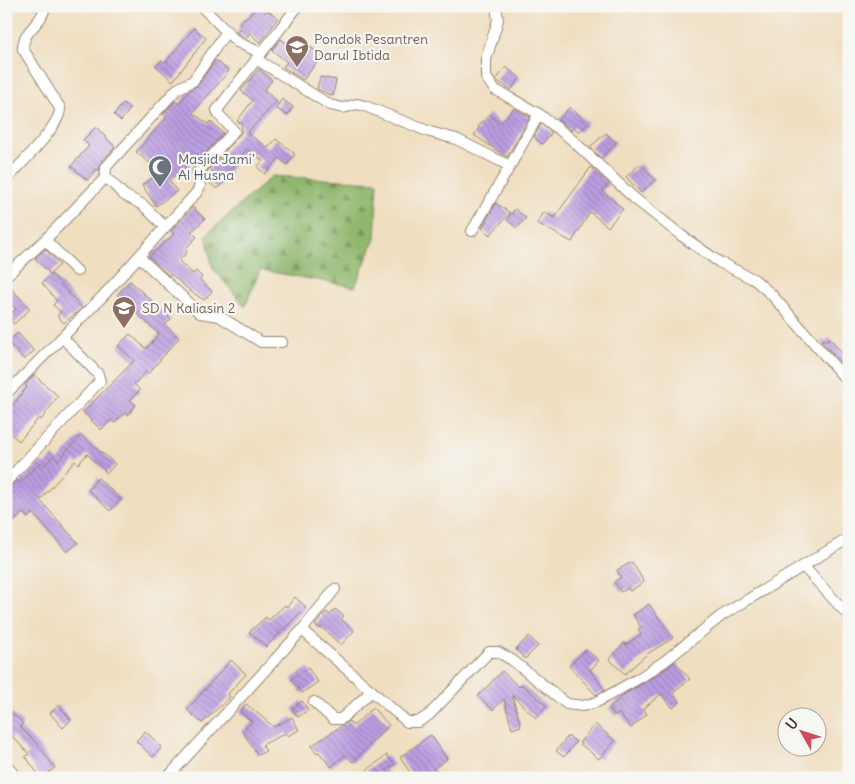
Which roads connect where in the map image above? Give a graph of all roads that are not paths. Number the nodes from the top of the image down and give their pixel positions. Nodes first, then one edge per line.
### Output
1 (45, 6) edge
2 (201, 6) edge
3 (298, 6) edge
4 (496, 6) edge
5 (227, 31) junction
6 (258, 56) junction
7 (539, 114) junction
8 (510, 166) junction
9 (104, 178) junction
10 (6, 180) edge
11 (164, 226) junction
12 (472, 231) dead end
13 (46, 240) junction
14 (139, 257) junction
15 (77, 270) dead end
16 (6, 276) edge
17 (62, 338) junction
18 (282, 342) dead end
19 (849, 383) edge
20 (6, 394) edge
21 (6, 482) edge
22 (849, 538) edge
23 (803, 566) junction
24 (335, 589) dead end
25 (849, 616) edge
26 (302, 630) junction
27 (372, 691) junction
28 (314, 702) dead end
29 (6, 764) edge
30 (16, 778) edge
31 (167, 778) edge

1 - 10 street
2 - 5 street
3 - 6 street
4 - 7 street
5 - 6 street
5 - 9 street
6 - 8 street
6 - 11 street
7 - 8 street
7 - 19 street
8 - 12 street
9 - 11 street
9 - 13 street
11 - 14 street
13 - 15 street
13 - 16 street
14 - 17 street
14 - 18 street
17 - 20 street
17 - 21 street
22 - 23 street
23 - 25 street
23 - 27 street
24 - 26 street
26 - 27 street
26 - 31 street
27 - 28 street
29 - 30 street

